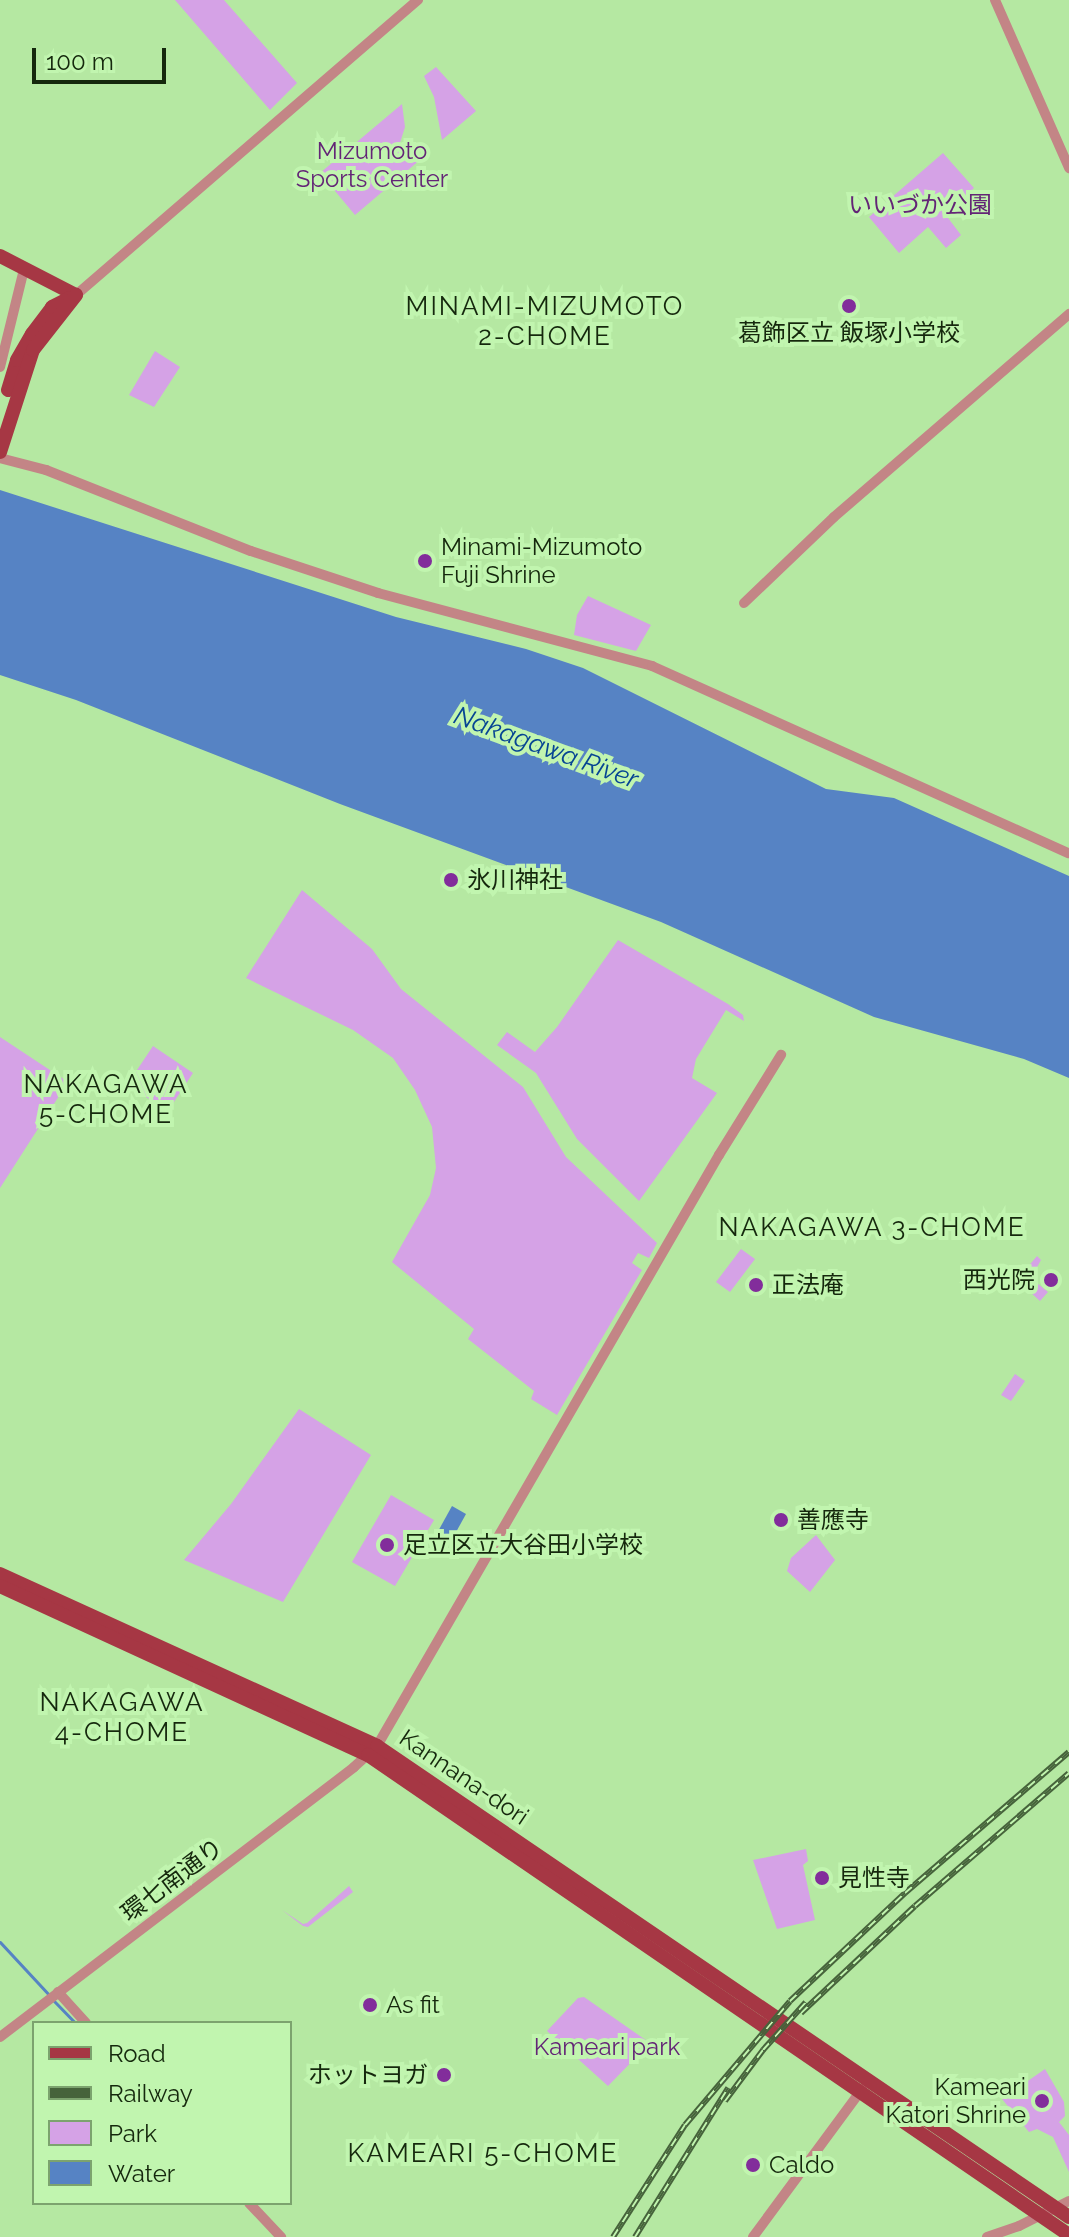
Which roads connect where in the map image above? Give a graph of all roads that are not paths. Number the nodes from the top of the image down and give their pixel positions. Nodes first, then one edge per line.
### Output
1 (418, 0) edge
2 (995, 0) edge
3 (1069, 168) edge
4 (0, 256) edge
5 (24, 269) junction
6 (76, 295) junction
7 (1069, 314) edge
8 (11, 375) edge
9 (0, 417) edge
10 (0, 455) edge
11 (744, 603) dead end
12 (1069, 853) edge
13 (781, 1055) dead end
14 (0, 1574) edge
15 (0, 1586) edge
16 (373, 1750) junction
17 (58, 1992) junction
18 (84, 2021) edge
19 (0, 2037) edge
20 (864, 2086) junction
21 (251, 2205) edge
22 (1059, 2211) edge
23 (1069, 2235) edge
24 (281, 2237) edge
25 (753, 2237) edge
26 (987, 2237) edge

1 - 6 street
2 - 3 street
4 - 5 main road
5 - 6 main road
5 - 8 street
6 - 8 main road
7 - 11 street
8 - 9 main road
8 - 10 main road
10 - 12 street
13 - 16 street
14 - 16 main road, Kannana-dori
15 - 16 main road, Kannana-dori
16 - 17 street, 環七南通り
16 - 20 main road, Kannana-dori
17 - 18 street
17 - 19 street, 環七南通り
20 - 22 main road, Kannana-dori
20 - 25 street
21 - 24 street
22 - 23 main road, Kannana-dori
22 - 26 street

